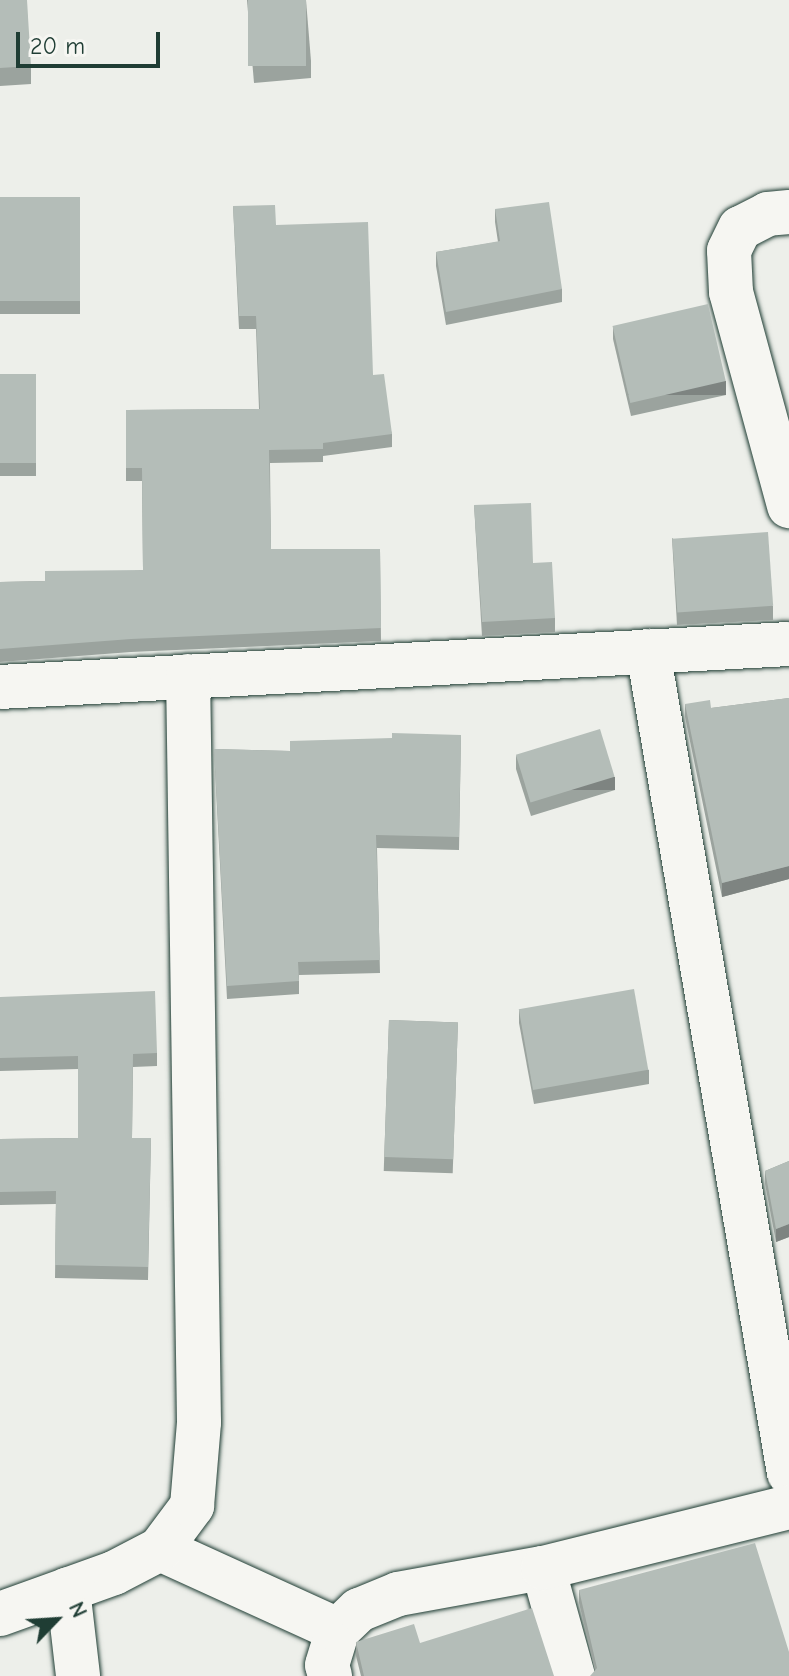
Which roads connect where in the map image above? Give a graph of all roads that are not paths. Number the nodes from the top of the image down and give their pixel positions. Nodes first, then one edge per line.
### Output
1 (789, 212) edge
2 (789, 506) edge
3 (789, 644) edge
4 (648, 651) junction
5 (188, 676) junction
6 (0, 687) edge
7 (789, 1473) edge
8 (789, 1507) edge
9 (160, 1549) junction
10 (543, 1568) junction
11 (68, 1589) junction
12 (0, 1614) edge
13 (338, 1630) junction
14 (78, 1676) edge
15 (330, 1676) edge
16 (573, 1676) edge

1 - 2 street
3 - 4 street
4 - 5 street
4 - 7 street
5 - 6 street
5 - 9 street
8 - 10 street
9 - 11 street
9 - 13 street
10 - 13 street
10 - 16 street
11 - 12 street
11 - 14 street
13 - 15 street

